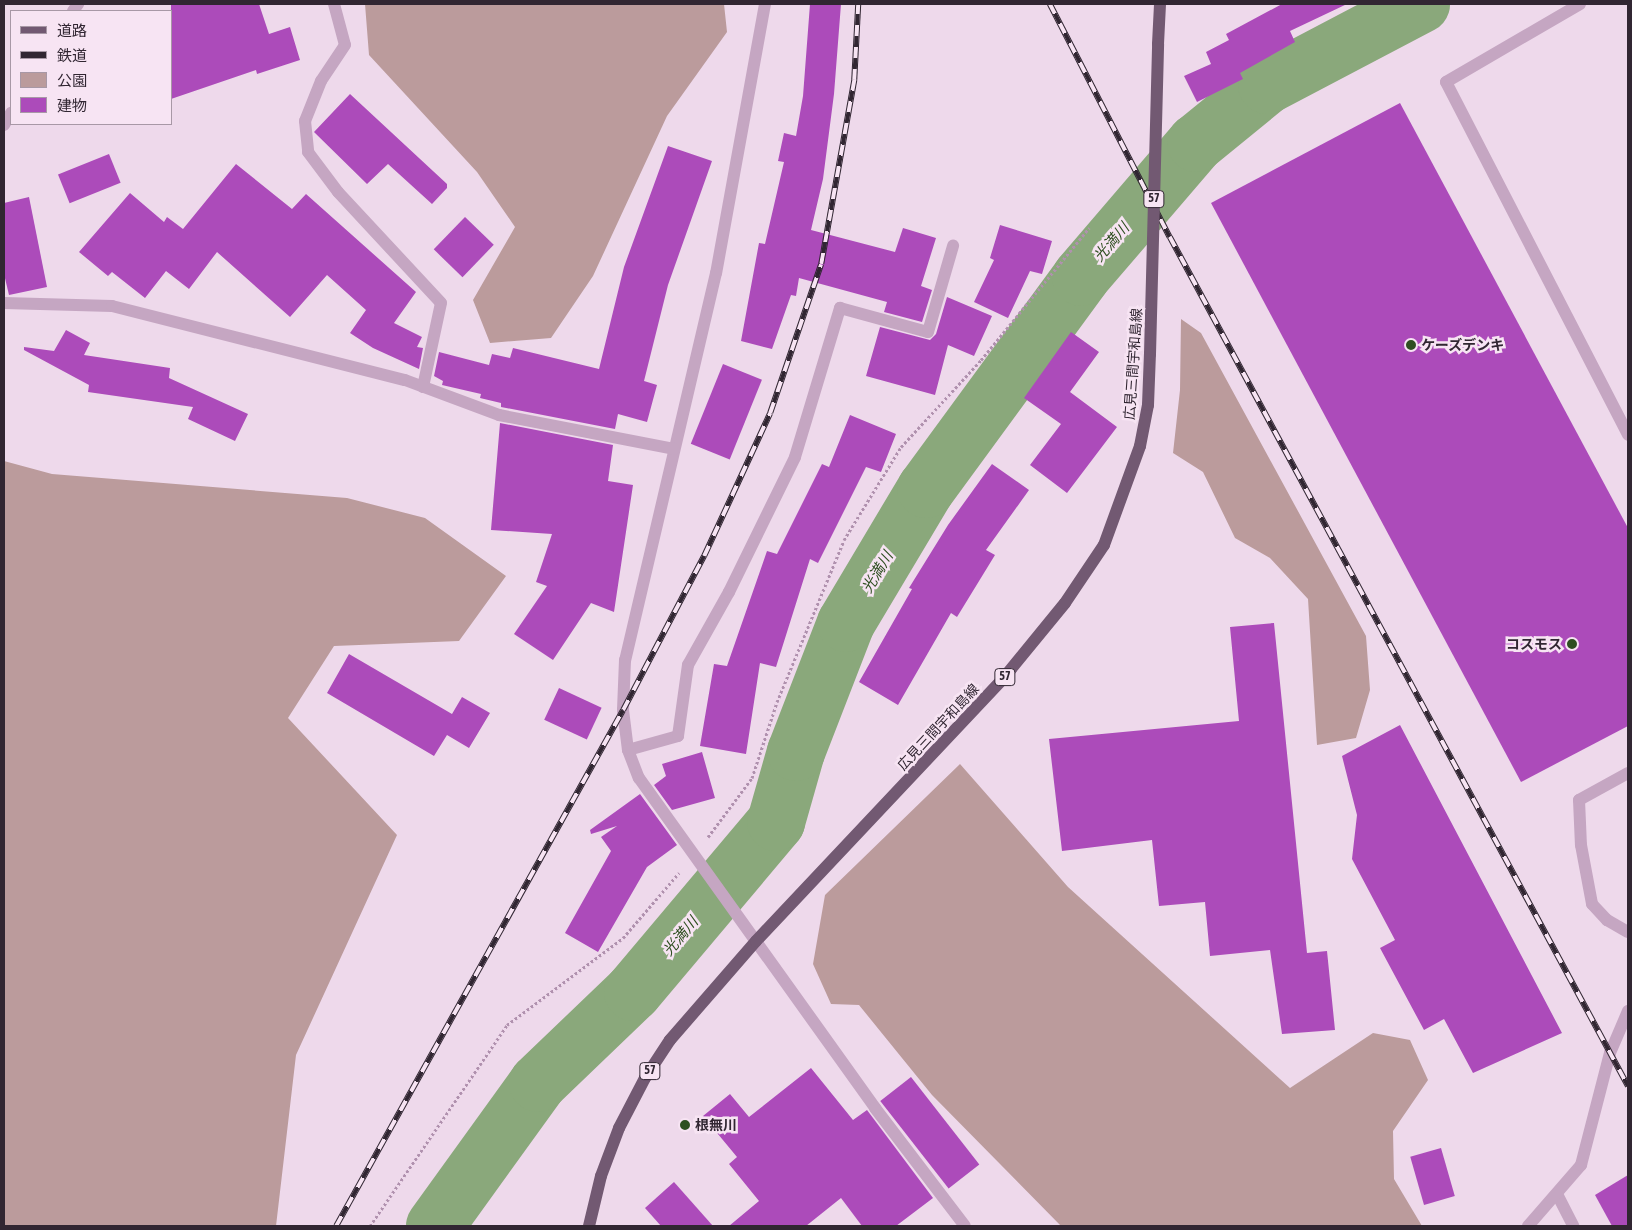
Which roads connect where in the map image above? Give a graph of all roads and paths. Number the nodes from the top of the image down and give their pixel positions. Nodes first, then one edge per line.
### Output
1 (334, 4) edge
2 (765, 4) edge
3 (1160, 4) edge
4 (1580, 4) edge
5 (1089, 228) dead end
6 (953, 246) dead end
7 (4, 303) edge
8 (423, 387) junction
9 (1628, 435) edge
10 (674, 449) junction
11 (628, 750) junction
12 (1628, 773) edge
13 (695, 855) junction
14 (1628, 932) edge
15 (756, 941) junction
16 (1628, 1011) edge
17 (1557, 1194) junction
18 (370, 1226) edge
19 (590, 1226) edge
20 (965, 1226) edge
21 (1528, 1226) edge
22 (1573, 1226) edge

1 - 8 street
2 - 10 street
3 - 15 main road, 広見三間宇和島線 / 57, bridge
4 - 9 street
5 - 13 path
6 - 11 street
7 - 8 street
8 - 10 street
10 - 11 street
11 - 13 street
12 - 14 street
13 - 15 street
13 - 18 path
15 - 19 main road, 広見三間宇和島線 / 57
15 - 20 street
16 - 17 street
17 - 21 street
17 - 22 street

